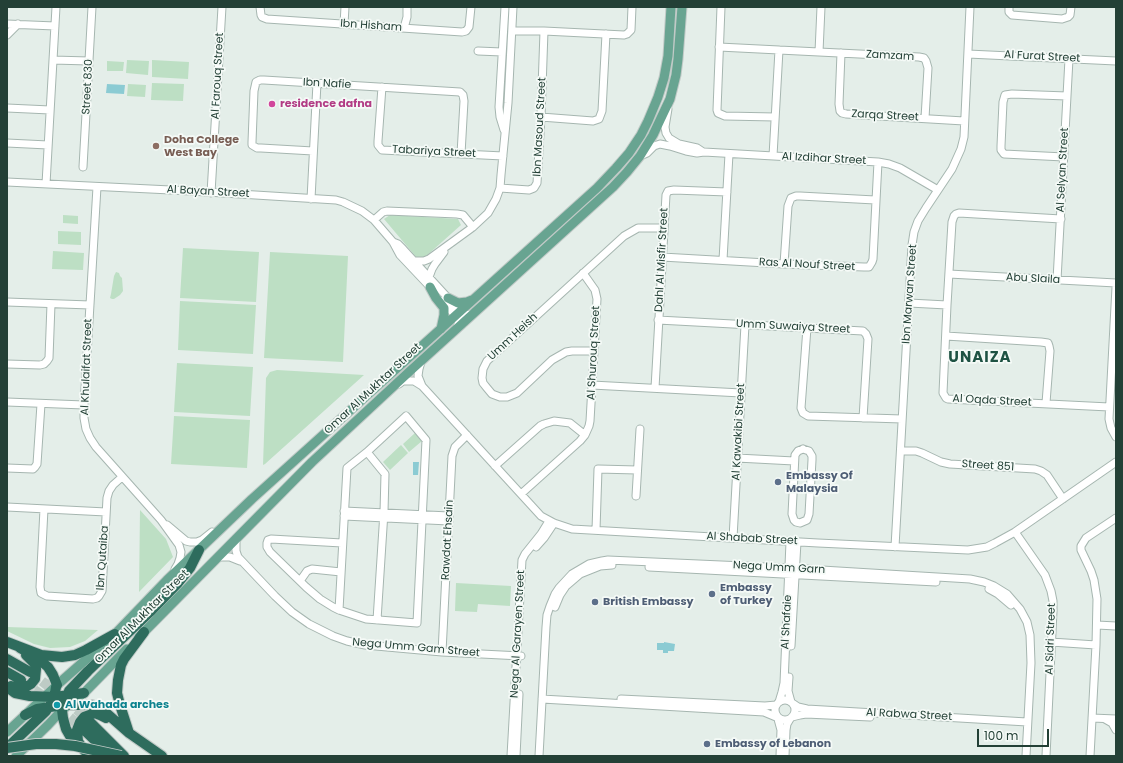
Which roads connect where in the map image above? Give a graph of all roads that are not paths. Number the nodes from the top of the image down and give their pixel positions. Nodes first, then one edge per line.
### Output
1 (56, 7) edge
2 (92, 7) edge
3 (222, 7) edge
4 (260, 7) edge
5 (344, 7) edge
6 (408, 7) edge
7 (471, 7) edge
8 (505, 7) edge
9 (513, 7) edge
10 (632, 7) edge
11 (672, 7) edge
12 (682, 7) edge
13 (721, 7) edge
14 (821, 7) edge
15 (970, 7) edge
16 (1009, 7) edge
17 (1071, 7) edge
18 (7, 24) edge
19 (18, 24) junction
20 (344, 24) junction
21 (55, 26) junction
22 (404, 28) junction
23 (512, 31) junction
24 (544, 31) junction
25 (606, 34) junction
26 (7, 35) edge
27 (719, 47) junction
28 (779, 50) junction
29 (478, 51) dead end
30 (502, 52) junction
31 (819, 52) junction
32 (841, 53) junction
33 (968, 54) junction
34 (1069, 59) junction
35 (53, 60) junction
36 (89, 61) junction
37 (1116, 61) edge
38 (317, 83) junction
39 (382, 87) junction
40 (500, 91) junction
41 (508, 91) junction
42 (1067, 96) junction
43 (668, 105) junction
44 (9, 106) edge
45 (50, 110) junction
46 (541, 117) junction
47 (775, 117) junction
48 (924, 118) junction
49 (964, 121) junction
50 (504, 132) junction
51 (7, 143) edge
52 (48, 145) junction
53 (313, 151) junction
54 (704, 152) junction
55 (461, 154) junction
56 (729, 154) junction
57 (503, 156) junction
58 (640, 156) junction
59 (774, 156) junction
60 (1064, 158) junction
61 (878, 162) junction
62 (83, 167) dead end
63 (7, 182) edge
64 (46, 184) junction
65 (97, 187) junction
66 (500, 188) junction
67 (938, 190) junction
68 (211, 192) junction
69 (727, 192) junction
70 (311, 199) junction
71 (875, 200) junction
72 (1061, 219) junction
73 (374, 220) junction
74 (473, 227) junction
75 (664, 228) junction
76 (393, 242) junction
77 (451, 244) junction
78 (662, 257) junction
79 (723, 260) junction
80 (415, 261) junction
81 (784, 264) junction
82 (583, 273) junction
83 (949, 274) junction
84 (1057, 280) junction
85 (430, 282) junction
86 (1116, 283) edge
87 (1116, 287) edge
88 (448, 298) junction
89 (475, 298) junction
90 (7, 302) edge
91 (909, 303) junction
92 (51, 304) junction
93 (90, 305) junction
94 (947, 305) junction
95 (458, 314) junction
96 (472, 314) junction
97 (658, 320) junction
98 (745, 325) junction
99 (457, 328) junction
100 (807, 328) junction
101 (441, 329) junction
102 (1115, 335) edge
103 (946, 336) junction
104 (594, 351) junction
105 (422, 360) junction
106 (7, 364) edge
107 (592, 385) junction
108 (395, 386) junction
109 (422, 386) junction
110 (655, 388) junction
111 (741, 393) junction
112 (7, 402) edge
113 (1046, 403) junction
114 (41, 404) junction
115 (84, 405) junction
116 (1109, 407) junction
117 (863, 418) junction
118 (902, 420) junction
119 (640, 429) dead end
120 (467, 435) junction
121 (585, 435) junction
122 (1116, 437) edge
123 (900, 451) junction
124 (367, 452) junction
125 (737, 458) junction
126 (794, 461) junction
127 (1116, 462) edge
128 (495, 466) junction
129 (7, 468) edge
130 (637, 470) junction
131 (122, 477) junction
132 (521, 494) junction
133 (636, 496) dead end
134 (1064, 499) junction
135 (7, 507) edge
136 (44, 510) junction
137 (106, 512) junction
138 (344, 513) junction
139 (384, 515) junction
140 (234, 517) junction
141 (423, 517) junction
142 (1116, 518) edge
143 (449, 519) junction
144 (161, 520) junction
145 (552, 522) junction
146 (596, 530) junction
147 (1014, 532) junction
148 (733, 538) junction
149 (236, 540) junction
150 (794, 542) junction
151 (342, 543) junction
152 (895, 547) junction
153 (200, 550) junction
154 (218, 557) junction
155 (243, 563) junction
156 (792, 571) junction
157 (341, 572) junction
158 (167, 580) junction
159 (300, 581) junction
160 (339, 610) junction
161 (377, 620) junction
162 (1097, 625) junction
163 (1116, 626) edge
164 (144, 632) junction
165 (115, 634) junction
166 (7, 642) edge
167 (1051, 642) junction
168 (1096, 645) junction
169 (20, 648) junction
170 (442, 652) junction
171 (519, 656) junction
172 (7, 659) edge
173 (7, 672) edge
174 (30, 672) tunnel mouth
175 (21, 680) tunnel mouth
176 (56, 685) junction
177 (7, 686) edge
178 (84, 693) joint
179 (44, 697) junction
180 (55, 697) junction
181 (544, 697) junction
182 (778, 703) junction
183 (791, 703) junction
184 (65, 704) junction
185 (50, 707) junction
186 (25, 714) junction
187 (777, 718) junction
188 (791, 718) junction
189 (1092, 718) junction
190 (1105, 719) junction
191 (1116, 719) edge
192 (1025, 724) junction
193 (120, 726) junction
194 (1115, 727) edge
195 (7, 732) edge
196 (129, 733) junction
197 (7, 748) edge
198 (87, 753) edge
199 (16, 756) edge
200 (111, 756) edge
201 (121, 756) edge
202 (124, 756) edge
203 (162, 756) edge
204 (511, 756) edge
205 (516, 756) edge
206 (539, 756) edge
207 (543, 756) edge
208 (780, 756) edge
209 (785, 756) edge
210 (1021, 756) edge
211 (1026, 756) edge
212 (1046, 756) edge
213 (1090, 756) edge

1 - 21 street
2 - 36 street, Street 830
3 - 68 street, Al Farouq Street
4 - 20 street, Ibn Hisham
5 - 20 street
6 - 22 street
7 - 22 street, Ibn Hisham
8 - 30 street
9 - 23 street
10 - 25 street
11 - 89 main road, Omar Al Mukhtar Street
12 - 43 main road, Omar Al Mukhtar Street
13 - 27 street
14 - 31 street
15 - 33 street, Ibn Marwan Street
16 - 17 street
18 - 19 street
19 - 21 street
19 - 26 street
20 - 22 street, Ibn Hisham
21 - 35 street
23 - 24 street
23 - 41 street
24 - 25 street
24 - 46 street, Ibn Masoud Street
25 - 46 street
27 - 28 street, Zamzam
27 - 47 street
28 - 31 street, Zamzam
28 - 47 street
29 - 30 street
30 - 40 street
31 - 32 street, Zamzam
32 - 48 street, Zarqa Street
32 - 48 street, Zamzam
33 - 34 street, Al Furat Street
33 - 49 street, Ibn Marwan Street
34 - 37 street, Al Furat Street
34 - 42 street, Al Selyan Street
35 - 36 street
35 - 45 street
36 - 62 street, Street 830
38 - 39 street, Ibn Nafie
38 - 53 street
38 - 53 street, Ibn Nafie
39 - 55 street, Ibn Nafie
39 - 55 street, Tabariya Street
40 - 41 street
40 - 50 street
41 - 50 street
42 - 60 street, Al Selyan Street
42 - 60 street
43 - 54 street, Al Izdihar Street
43 - 58 main road, Omar Al Mukhtar Street
44 - 45 street
45 - 52 street
46 - 66 street, Ibn Masoud Street
47 - 59 street
48 - 49 street, Zarqa Street
49 - 67 street, Ibn Marwan Street
50 - 57 street
51 - 52 street
52 - 64 street
53 - 70 street
54 - 56 street, Al Izdihar Street
54 - 58 street, Al Izdihar Street
55 - 57 street, Tabariya Street
56 - 59 street, Al Izdihar Street
56 - 69 street
57 - 66 street
58 - 96 main road, Omar Al Mukhtar Street
59 - 61 street, Al Izdihar Street
60 - 72 street, Al Selyan Street
61 - 67 street, Al Izdihar Street
61 - 71 street, Ras Al Nouf Street
63 - 64 street, Al Bayan Street
64 - 65 street, Al Bayan Street
65 - 68 street, Al Bayan Street
65 - 93 street, Al Khulaifat Street
66 - 74 street
67 - 91 street, Ibn Marwan Street
68 - 70 street, Al Bayan Street
69 - 75 street, Dahl Al Misfir Street
69 - 79 street
70 - 73 street, Al Bayan Street
71 - 81 street
71 - 81 street, Ras Al Nouf Street
72 - 83 street, Al Oqda Street
72 - 84 street, Al Selyan Street
73 - 74 street
73 - 76 street, Al Bayan Street
74 - 77 street
75 - 78 street, Dahl Al Misfir Street
75 - 82 street, Umm Heish
76 - 80 street, Al Bayan Street
76 - 85 street, Al Bayan Street
77 - 80 street
77 - 85 street
78 - 79 street, Ras Al Nouf Street
78 - 97 street, Dahl Al Misfir Street
79 - 81 street, Ras Al Nouf Street
80 - 85 street, Al Bayan Street
82 - 104 street, Al Shurouq Street
82 - 104 street, Umm Heish
83 - 84 street, Abu Slaila
83 - 94 street, Al Oqda Street
84 - 86 street, Abu Slaila
85 - 88 street, Al Bayan Street
85 - 95 street, Al Bayan Street
85 - 101 main road
87 - 102 street
88 - 89 main road
88 - 95 street, Al Bayan Street
89 - 95 main road, Omar Al Mukhtar Street
90 - 92 street
91 - 94 street
91 - 118 street, Ibn Marwan Street
92 - 93 street
92 - 106 street
93 - 115 street, Al Khulaifat Street
94 - 103 street, Al Oqda Street
95 - 96 street
95 - 99 street
95 - 101 main road, Omar Al Mukhtar Street
96 - 99 main road, Omar Al Mukhtar Street
97 - 98 street, Umm Suwaiya Street
97 - 110 street, Dahl Al Misfir Street
98 - 100 street, Umm Suwaiya Street
98 - 111 street, Al Kawakibi Street
99 - 105 main road, Omar Al Mukhtar Street
100 - 117 street, Umm Suwaiya Street
100 - 117 street
101 - 140 main road, Omar Al Mukhtar Street
102 - 116 street
103 - 113 street
103 - 113 street, Al Oqda Street
104 - 107 street, Al Shurouq Street
105 - 108 main road, Omar Al Mukhtar Street
105 - 109 street
107 - 110 street
107 - 121 street, Al Shurouq Street
108 - 109 street
108 - 149 main road, Omar Al Mukhtar Street
109 - 120 street, Al Shabab Street
110 - 111 street
111 - 125 street, Al Kawakibi Street
112 - 114 street
113 - 116 street, Al Oqda Street
114 - 115 street
114 - 129 street
115 - 131 street, Al Khulaifat Street
116 - 122 street
117 - 118 street
118 - 123 street, Ibn Marwan Street
119 - 130 street
120 - 128 street, Al Shabab Street
120 - 143 street, Rawdat Ehsain
121 - 128 street
121 - 132 street, Al Shurouq Street
123 - 134 street, Street 851
123 - 152 street, Ibn Marwan Street
124 - 138 street
124 - 139 street
124 - 141 street
125 - 126 street
125 - 148 street, Al Kawakibi Street
126 - 126 street
127 - 134 street, Al Shabab Street
128 - 132 street, Al Shabab Street
130 - 133 street
130 - 146 street
131 - 137 street, Ibn Qutaiba
131 - 144 street, Al Khulaifat Street
132 - 145 street, Al Shabab Street
134 - 147 street, Al Shabab Street
135 - 136 street
136 - 137 street
136 - 137 street, Ibn Qutaiba
138 - 139 street
138 - 151 street
139 - 141 street
139 - 161 street
140 - 144 street, Al Khulaifat Street
140 - 153 main road, Omar Al Mukhtar Street
141 - 143 street
141 - 161 street
142 - 162 street
143 - 170 street, Rawdat Ehsain
144 - 158 street, Al Khulaifat Street
145 - 146 street, Al Shabab Street
145 - 171 street, Nega Al Garayen Street
146 - 148 street, Al Shabab Street
147 - 152 street, Al Shabab Street
147 - 167 street, Al Sidri Street
148 - 150 street, Al Shabab Street
149 - 154 main road, Omar Al Mukhtar Street
149 - 155 street, Nega Umm Gam Street
150 - 152 street, Al Shabab Street
150 - 156 street, Al Shafaie
151 - 157 street
151 - 159 street
153 - 158 main road, Omar Al Mukhtar Street
153 - 184 highway
154 - 155 street, Nega Umm Gam Street
154 - 164 main road, Omar Al Mukhtar Street
155 - 170 street, Nega Umm Gam Street
156 - 181 street, Nega Umm Garn
156 - 182 street, Al Shafaie
156 - 183 street, Al Shafaie
156 - 192 street, Nega Umm Garn
157 - 159 street
157 - 160 street
158 - 165 main road, Omar Al Mukhtar Street
159 - 160 street
160 - 161 street
162 - 163 street
162 - 168 street
164 - 178 main road, Omar Al Mukhtar Street
164 - 196 highway
165 - 169 highway
165 - 176 main road, Omar Al Mukhtar Street
166 - 169 highway
167 - 168 street
167 - 212 street, Al Sidri Street
168 - 189 street
169 - 176 highway
169 - 177 highway
170 - 171 street, Nega Umm Gam Street
171 - 204 street, Nega Al Garayen Street
171 - 205 street, Nega Al Garayen Street
172 - 174 highway
173 - 175 highway
176 - 179 main road, Omar Al Mukhtar Street
176 - 180 highway
177 - 179 highway
178 - 184 highway
179 - 180 highway
179 - 186 main road, Omar Al Mukhtar Street
180 - 184 highway
180 - 185 highway
181 - 182 street
181 - 187 street
181 - 206 street, Nega Umm Garn
181 - 207 street, Nega Umm Garn
182 - 183 street
182 - 187 street
183 - 188 street
183 - 192 street, Al Rabwa Street
184 - 185 highway
184 - 193 highway
184 - 198 highway
184 - 199 main road
185 - 186 highway
185 - 197 highway
186 - 195 main road, Omar Al Mukhtar Street
187 - 188 street
187 - 208 street
188 - 192 street, Al Rabwa Street
188 - 209 street
189 - 190 street
189 - 213 street
190 - 191 street
190 - 194 street
192 - 210 street, Nega Umm Garn
192 - 211 street, Nega Umm Garn
193 - 196 highway
193 - 198 highway
196 - 203 highway
197 - 201 highway, bridge
200 - 202 highway

